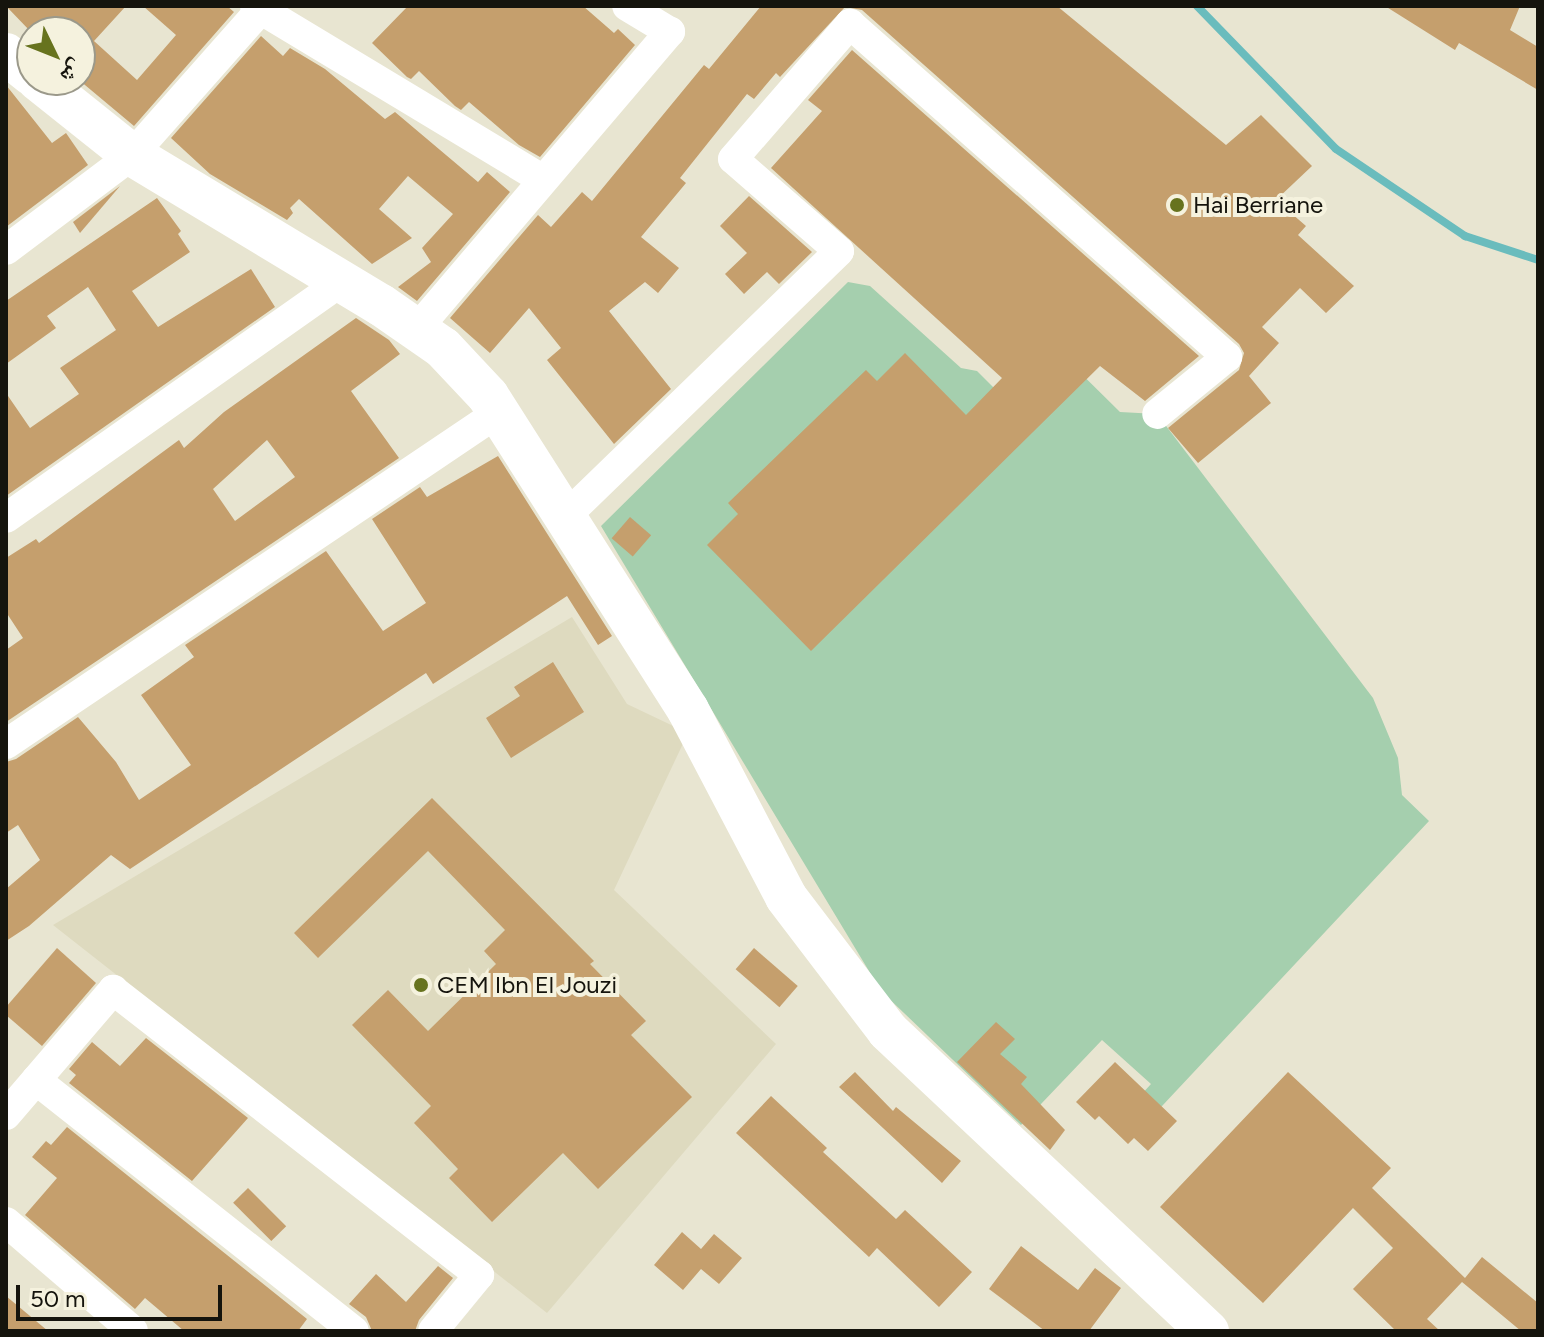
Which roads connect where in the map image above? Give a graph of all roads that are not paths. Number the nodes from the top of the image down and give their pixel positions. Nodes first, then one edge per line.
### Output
1 (627, 6) edge
2 (260, 8) edge
3 (58, 96) edge
4 (132, 155) junction
5 (543, 180) junction
6 (6, 250) edge
7 (341, 282) junction
8 (416, 330) junction
9 (499, 412) junction
10 (1157, 414) dead end
11 (566, 516) junction
12 (6, 518) edge
13 (6, 744) edge
14 (36, 1080) junction
15 (6, 1115) edge
16 (6, 1222) edge
17 (133, 1331) edge
18 (354, 1331) edge
19 (433, 1331) edge
20 (1208, 1331) edge

1 - 5 street
2 - 4 street
2 - 5 street
3 - 4 main road
4 - 6 street
4 - 7 main road
5 - 8 street
7 - 8 main road
7 - 12 street
8 - 9 main road
9 - 11 main road
9 - 13 street
10 - 11 street
11 - 20 main road
14 - 15 street
14 - 18 street
14 - 19 street
16 - 17 street

